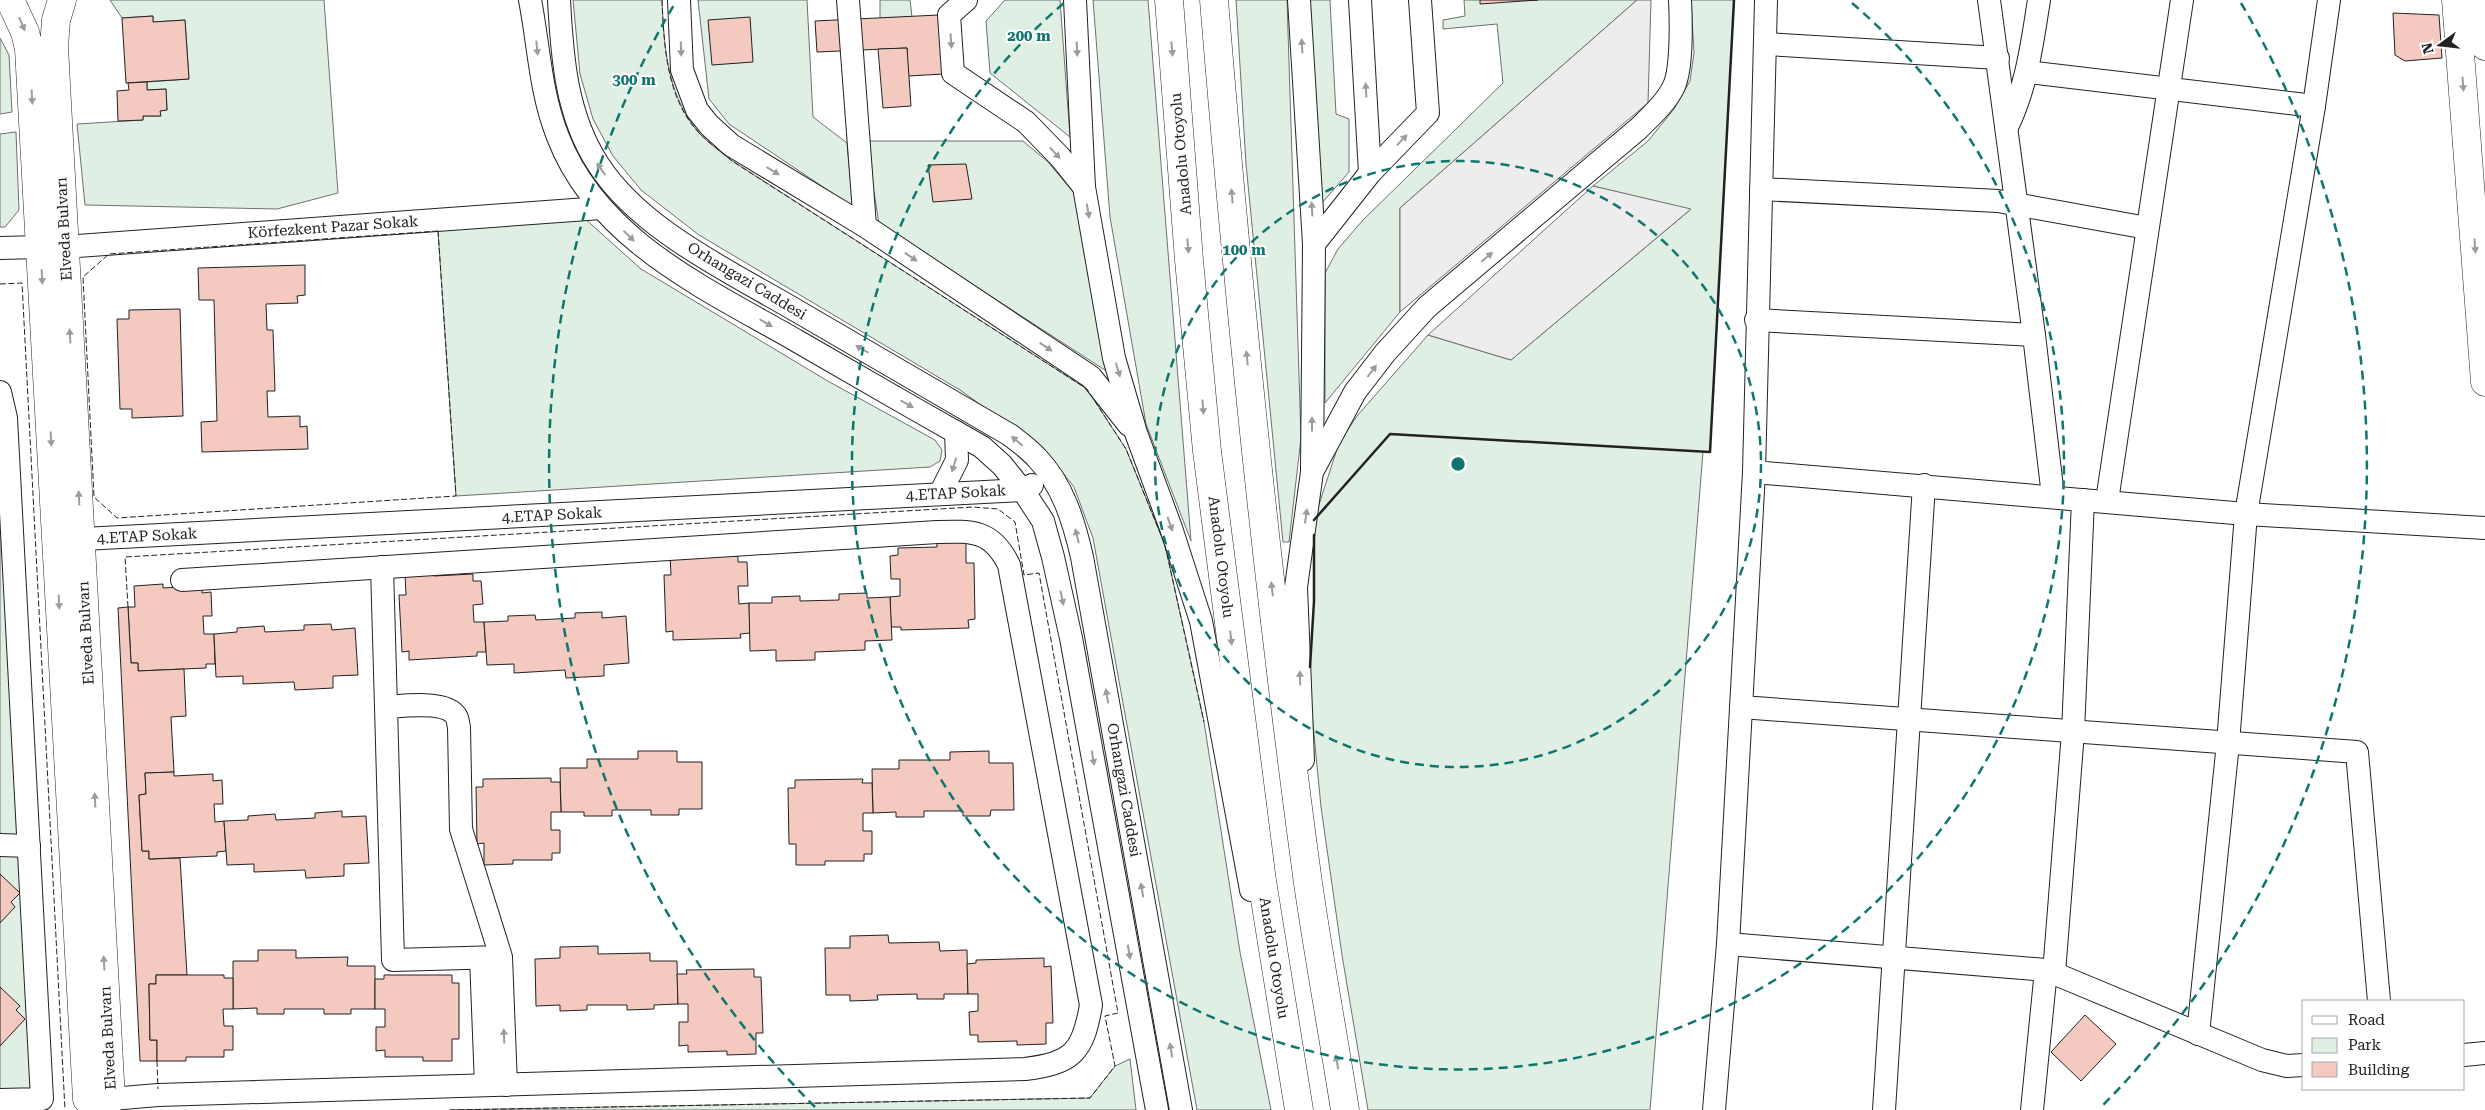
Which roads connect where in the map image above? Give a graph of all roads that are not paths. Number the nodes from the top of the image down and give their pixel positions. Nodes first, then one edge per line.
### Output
1 (10, 0) edge
2 (62, 0) edge
3 (530, 0) edge
4 (560, 0) edge
5 (679, 0) edge
6 (848, 0) edge
7 (966, 0) edge
8 (1075, 0) edge
9 (1169, 0) edge
10 (1214, 0) edge
11 (1299, 0) edge
12 (1360, 0) edge
13 (1420, 0) edge
14 (1680, 0) edge
15 (1766, 0) edge
16 (1989, 0) edge
17 (2039, 0) edge
18 (2182, 0) edge
19 (2329, 0) edge
20 (2456, 0) edge
21 (2482, 0) edge
22 (945, 7) edge
23 (2485, 38) edge
24 (1766, 44) junction
25 (2485, 46) edge
26 (1998, 58) junction
27 (2028, 72) junction
28 (2169, 88) junction
29 (2314, 106) junction
30 (2007, 127) junction
31 (1370, 173) junction
32 (1084, 187) junction
33 (1762, 189) junction
34 (2017, 204) junction
35 (601, 208) junction
36 (865, 226) junction
37 (2147, 228) junction
38 (1314, 244) junction
39 (52, 247) junction
40 (0, 248) edge
41 (1756, 320) junction
42 (2034, 335) junction
43 (2485, 382) edge
44 (0, 392) edge
45 (956, 432) junction
46 (1136, 433) junction
47 (1312, 472) junction
48 (1754, 472) junction
49 (1051, 476) junction
50 (1924, 485) junction
51 (1022, 490) junction
52 (940, 494) junction
53 (2053, 496) junction
54 (2083, 500) junction
55 (2107, 501) junction
56 (2246, 514) junction
57 (2485, 528) edge
58 (68, 540) junction
59 (382, 567) junction
60 (182, 580) dead end
61 (9, 621) edge
62 (386, 707) junction
63 (1742, 707) junction
64 (1910, 721) junction
65 (2073, 732) junction
66 (2228, 743) junction
67 (0, 845) edge
68 (29, 846) junction
69 (1308, 884) junction
70 (1728, 944) junction
71 (491, 958) junction
72 (1894, 958) junction
73 (2050, 972) junction
74 (2378, 1000) edge
75 (2198, 1034) junction
76 (2485, 1053) edge
77 (2465, 1055) edge
78 (2302, 1065) edge
79 (496, 1085) junction
80 (111, 1099) joint
81 (0, 1100) edge
82 (1158, 1110) edge
83 (1181, 1110) edge
84 (1295, 1110) edge
85 (1299, 1110) edge
86 (1345, 1110) edge
87 (1714, 1110) edge
88 (1884, 1110) edge
89 (2032, 1110) edge

1 -> 39 main road, Elveda Bulvarı
2 - 39 main road, Elveda Bulvarı
3 -> 35 street, Orhangazi Caddesi
49 -> 4 street, Orhangazi Caddesi
5 -> 36 street
6 - 36 street
7 - 22 street
8 -> 32 street
9 -> 85 main road, Anadolu Otoyolu
69 -> 10 main road
38 -> 11 street
31 -> 12 street
31 -> 13 street
47 -> 14 street
15 - 24 street
16 - 26 street
17 - 27 street
18 - 28 street
19 - 29 street
20 -> 43 main road
21 - 23 main road
22 -> 32 street
23 - 25 main road
24 - 26 street
24 - 33 street
26 - 30 street
27 - 28 street
27 - 30 street
28 - 29 street
28 - 37 street
29 - 56 street
30 - 34 street
31 - 38 street
32 -> 46 street
33 - 34 street
33 - 41 street
34 - 37 street
34 - 42 street
35 - 39 street, Körfezkent Pazar Sokak
35 -> 45 street, Orhangazi Caddesi
36 -> 46 street
37 - 55 street
47 -> 38 street
39 - 40 street, Körfezkent Pazar Sokak
39 - 58 main road, Elveda Bulvarı
41 - 42 street
41 - 48 street
42 - 53 street
44 - 61 street
45 - 51 street, Orhangazi Caddesi
45 -> 52 street
46 -> 84 street
69 -> 47 street
48 - 50 street
48 - 63 street
49 - 51 street
83 -> 49 street, Orhangazi Caddesi
50 - 53 street
50 - 64 street
51 - 52 street, 4.ETAP Sokak
51 -> 82 street, Orhangazi Caddesi
52 - 58 street, 4.ETAP Sokak
53 - 54 street
54 - 55 street
54 - 65 street
55 - 56 street
56 - 57 street
56 - 66 street
58 - 80 main road, Elveda Bulvarı
59 - 60 street
59 - 62 street
59 - 79 street
61 - 68 street
62 - 71 street
62 - 71 street
63 - 64 street
63 - 70 street
64 - 65 street
64 - 72 street
65 - 66 street
65 - 73 street
66 - 74 street
66 - 75 street
67 - 68 street
68 - 81 street
86 -> 69 main road
70 - 72 street
70 - 87 street
71 - 79 street
72 - 73 street
72 - 88 street
73 - 75 street
73 - 89 street
75 - 78 street
76 - 77 street
79 - 80 street

